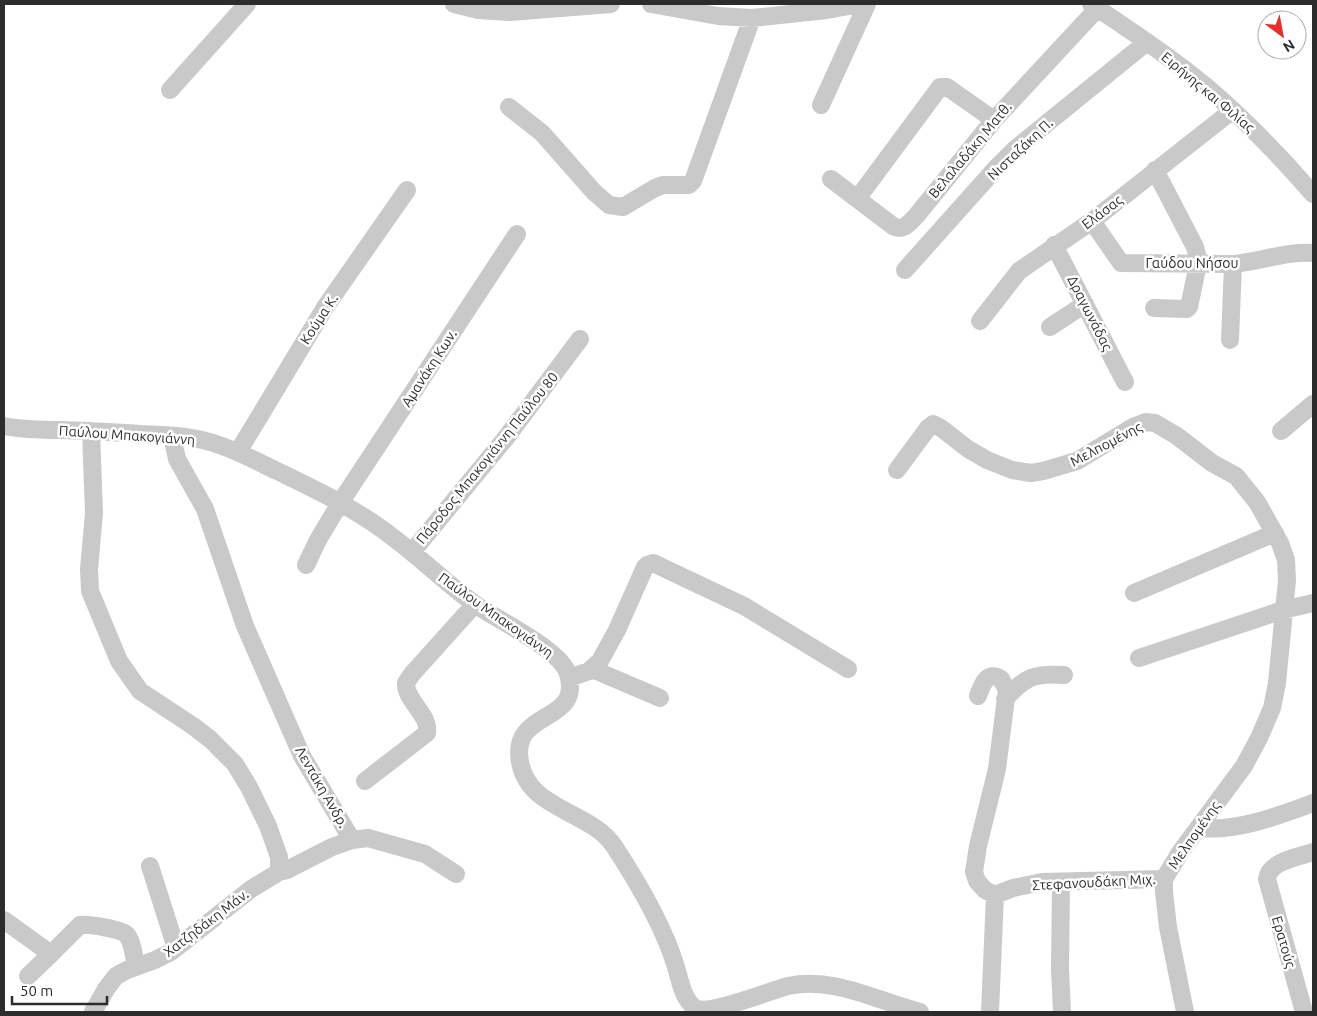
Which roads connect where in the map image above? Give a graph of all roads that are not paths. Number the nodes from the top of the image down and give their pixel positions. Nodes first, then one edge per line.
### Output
1 (247, 4) edge
2 (454, 4) edge
3 (610, 4) edge
4 (651, 4) edge
5 (860, 4) edge
6 (866, 4) edge
7 (1095, 6) edge
8 (752, 18) junction
9 (1147, 42) junction
10 (170, 90) dead end
11 (821, 105) dead end
12 (509, 108) dead end
13 (1233, 110) junction
14 (994, 120) junction
15 (1155, 170) junction
16 (831, 179) dead end
17 (407, 190) dead end
18 (1313, 194) edge
19 (857, 200) junction
20 (1092, 220) junction
21 (518, 234) dead end
22 (1054, 245) junction
23 (1313, 252) edge
24 (1198, 264) junction
25 (1233, 264) junction
26 (905, 270) dead end
27 (1085, 304) junction
28 (1154, 308) dead end
29 (980, 321) dead end
30 (1050, 327) dead end
31 (580, 339) dead end
32 (1230, 340) dead end
33 (1125, 382) dead end
34 (1313, 404) edge
35 (4, 426) edge
36 (91, 431) junction
37 (1280, 431) dead end
38 (172, 436) junction
39 (238, 452) junction
40 (897, 470) dead end
41 (340, 503) junction
42 (1275, 533) junction
43 (412, 552) junction
44 (306, 565) dead end
45 (1134, 593) dead end
46 (1313, 603) edge
47 (475, 604) junction
48 (1283, 610) junction
49 (1139, 658) dead end
50 (592, 669) junction
51 (848, 669) dead end
52 (1064, 675) dead end
53 (569, 678) junction
54 (978, 696) dead end
55 (660, 698) dead end
56 (1005, 699) junction
57 (365, 781) dead end
58 (1313, 803) edge
59 (1198, 828) junction
60 (352, 840) junction
61 (1313, 852) edge
62 (150, 866) dead end
63 (279, 872) junction
64 (456, 874) dead end
65 (1164, 879) junction
66 (1061, 882) junction
67 (995, 895) junction
68 (4, 920) edge
69 (176, 948) junction
70 (51, 954) junction
71 (136, 967) junction
72 (28, 976) dead end
73 (93, 1012) edge
74 (920, 1012) edge
75 (990, 1012) edge
76 (1062, 1012) edge
77 (1185, 1012) edge
78 (1304, 1012) edge

1 - 10 street
2 - 3 street
4 - 8 street
5 - 8 street
6 - 11 street
7 - 9 street, Ειρήνης και Φιλίας
7 - 14 street, Βελαλαδάκη Ματθ.
8 - 12 street
9 - 13 street, Ειρήνης και Φιλίας
9 - 26 street, Νισταζάκη Π.
13 - 15 street, Ελάσας
13 - 18 street, Ειρήνης και Φιλίας
14 - 19 street, Βελαλαδάκη Ματθ.
14 - 19 street
15 - 20 street, Ελάσας
15 - 24 street
16 - 19 street, Βελαλαδάκη Ματθ.
17 - 39 street, Κούμα Κ.
20 - 22 street, Ελάσας
20 - 24 street, Γαύδου Νήσου
21 - 41 street, Αμανάκη Κων.
22 - 27 street, Δραγωνάδας
22 - 29 street, Ελάσας
23 - 25 street, Γαύδου Νήσου
24 - 25 street, Γαύδου Νήσου
24 - 28 street
25 - 32 street
27 - 30 street
27 - 33 street, Δραγωνάδας
31 - 43 street, Πάροδος Μπακογιάννη Παύλου 80
34 - 37 street
35 - 36 street, Παύλου Μπακογιάννη
36 - 38 street, Παύλου Μπακογιάννη
36 - 63 street
38 - 39 street, Παύλου Μπακογιάννη
38 - 60 street, Λεντάκη Ανδρ.
39 - 41 street, Παύλου Μπακογιάννη
40 - 42 street, Μελπομένης
41 - 43 street, Παύλου Μπακογιάννη
41 - 44 street, Αμανάκη Κων.
42 - 45 street
42 - 48 street, Μελπομένης
43 - 47 street, Παύλου Μπακογιάννη
46 - 48 street
47 - 53 street, Παύλου Μπακογιάννη
47 - 57 street
48 - 49 street
48 - 59 street, Μελπομένης
50 - 51 street
50 - 53 street
50 - 55 street
52 - 56 street
53 - 74 street
54 - 56 street
56 - 67 street
58 - 59 street
59 - 65 street, Μελπομένης
60 - 63 street, Λεντάκη Ανδρ.
60 - 64 street
61 - 78 street, Ερατούς
62 - 69 street
63 - 69 street, Χατζηδάκη Μάν.
65 - 66 street, Στεφανουδάκη Μιχ.
65 - 77 street, Μελπομένης
66 - 67 street, Στεφανουδάκη Μιχ.
66 - 76 street
67 - 75 street
68 - 70 street
69 - 71 street, Χατζηδάκη Μάν.
70 - 71 street
70 - 72 street
71 - 73 street, Χατζηδάκη Μάν.

